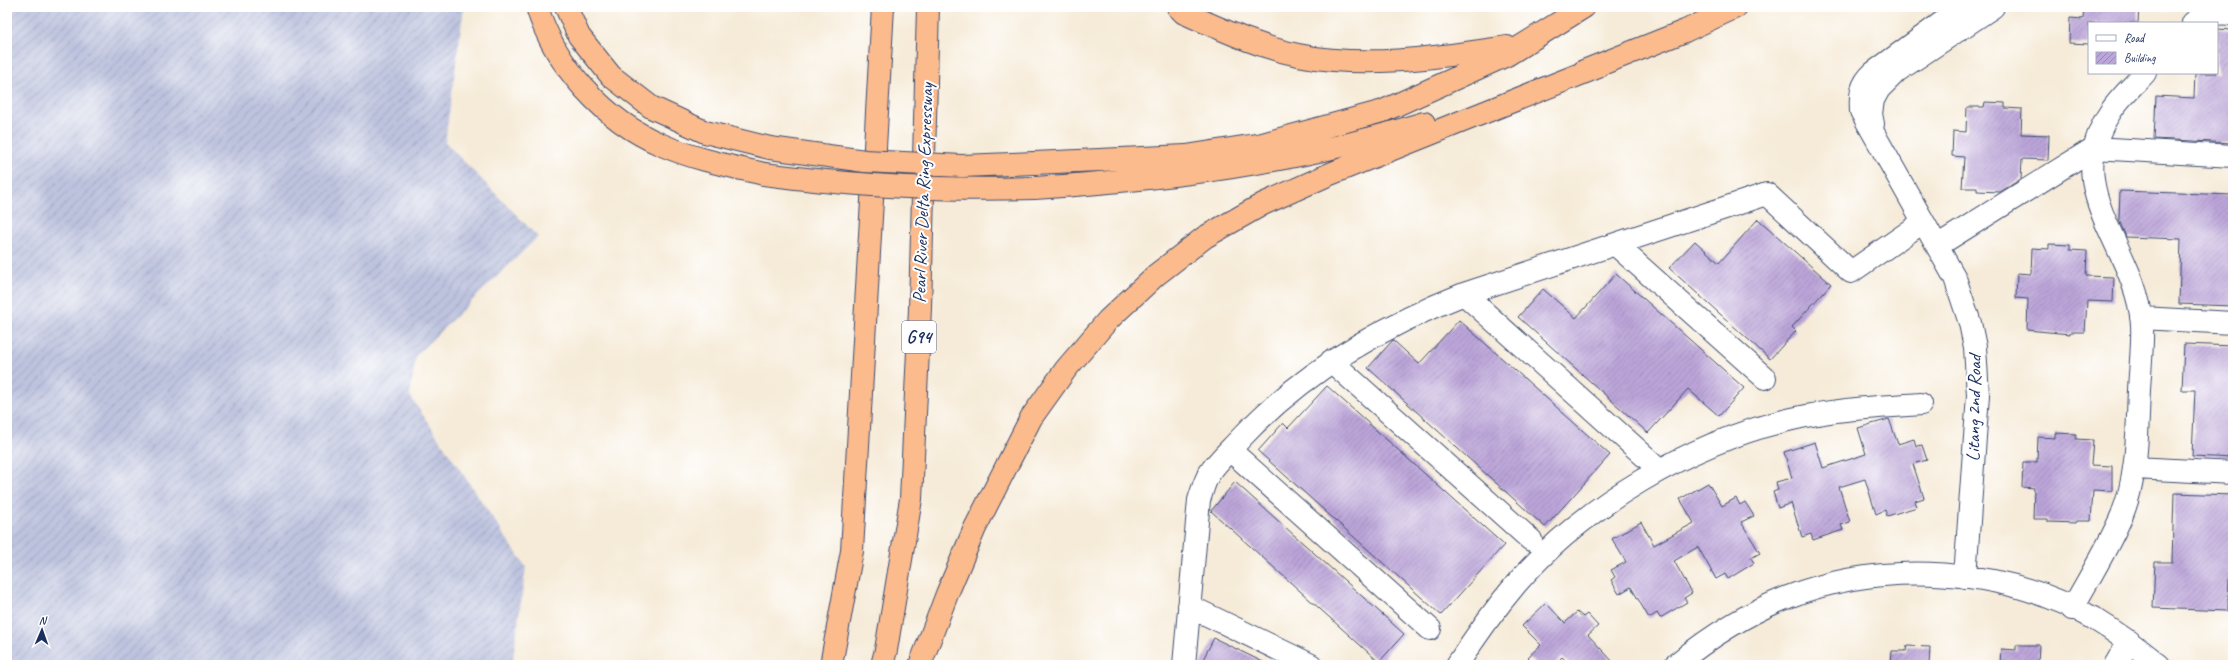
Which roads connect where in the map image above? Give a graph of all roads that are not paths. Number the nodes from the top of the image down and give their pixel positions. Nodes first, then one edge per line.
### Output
1 (537, 7) edge
2 (566, 7) edge
3 (876, 7) edge
4 (883, 7) edge
5 (928, 7) edge
6 (1178, 7) edge
7 (1584, 7) edge
8 (1736, 7) edge
9 (1963, 7) edge
10 (1993, 7) edge
11 (2233, 14) edge
12 (2194, 22) edge
13 (1524, 45) junction
14 (882, 48) junction
15 (1598, 67) junction
16 (2144, 74) edge
17 (1878, 142) junction
18 (2094, 148) junction
19 (2233, 156) edge
20 (1923, 222) junction
21 (1616, 245) junction
22 (1937, 246) junction
23 (1464, 294) junction
24 (2141, 318) junction
25 (2233, 322) edge
26 (1331, 361) junction
27 (1765, 378) dead end
28 (1922, 404) dead end
29 (1230, 450) junction
30 (2134, 468) junction
31 (1660, 470) junction
32 (2233, 473) edge
33 (1531, 540) dead end
34 (1965, 577) junction
35 (1189, 606) junction
36 (2072, 609) junction
37 (1430, 629) dead end
38 (2129, 641) junction
39 (831, 665) edge
40 (882, 665) edge
41 (920, 665) edge
42 (1184, 665) edge
43 (1311, 665) edge
44 (1457, 665) edge
45 (1675, 665) edge
46 (2115, 665) edge
47 (2159, 665) edge

1 - 15 highway, bridge
2 - 13 highway, bridge
3 - 14 highway
4 - 14 highway
5 - 40 highway, Pearl River Delta Ring Expressway / G94
6 - 13 highway
7 - 13 highway
8 - 15 highway
9 - 17 street, Litang 2nd Road
10 - 17 street, Litang 2nd Road
11 - 12 street
14 - 39 highway
15 - 41 highway
16 - 18 street
17 - 20 street, Litang 2nd Road
18 - 19 street
18 - 22 street
18 - 24 street
20 - 21 street
20 - 22 street, Litang 2nd Road
21 - 23 street
21 - 27 street
22 - 34 street, Litang 2nd Road
23 - 26 street
23 - 31 street
24 - 25 street
24 - 30 street
26 - 29 street
26 - 33 street
28 - 31 street
29 - 35 street
29 - 37 street
30 - 32 street
30 - 36 street
31 - 44 street
34 - 36 street
34 - 45 street
35 - 42 street
35 - 43 street
36 - 38 street
38 - 46 street
38 - 47 street

